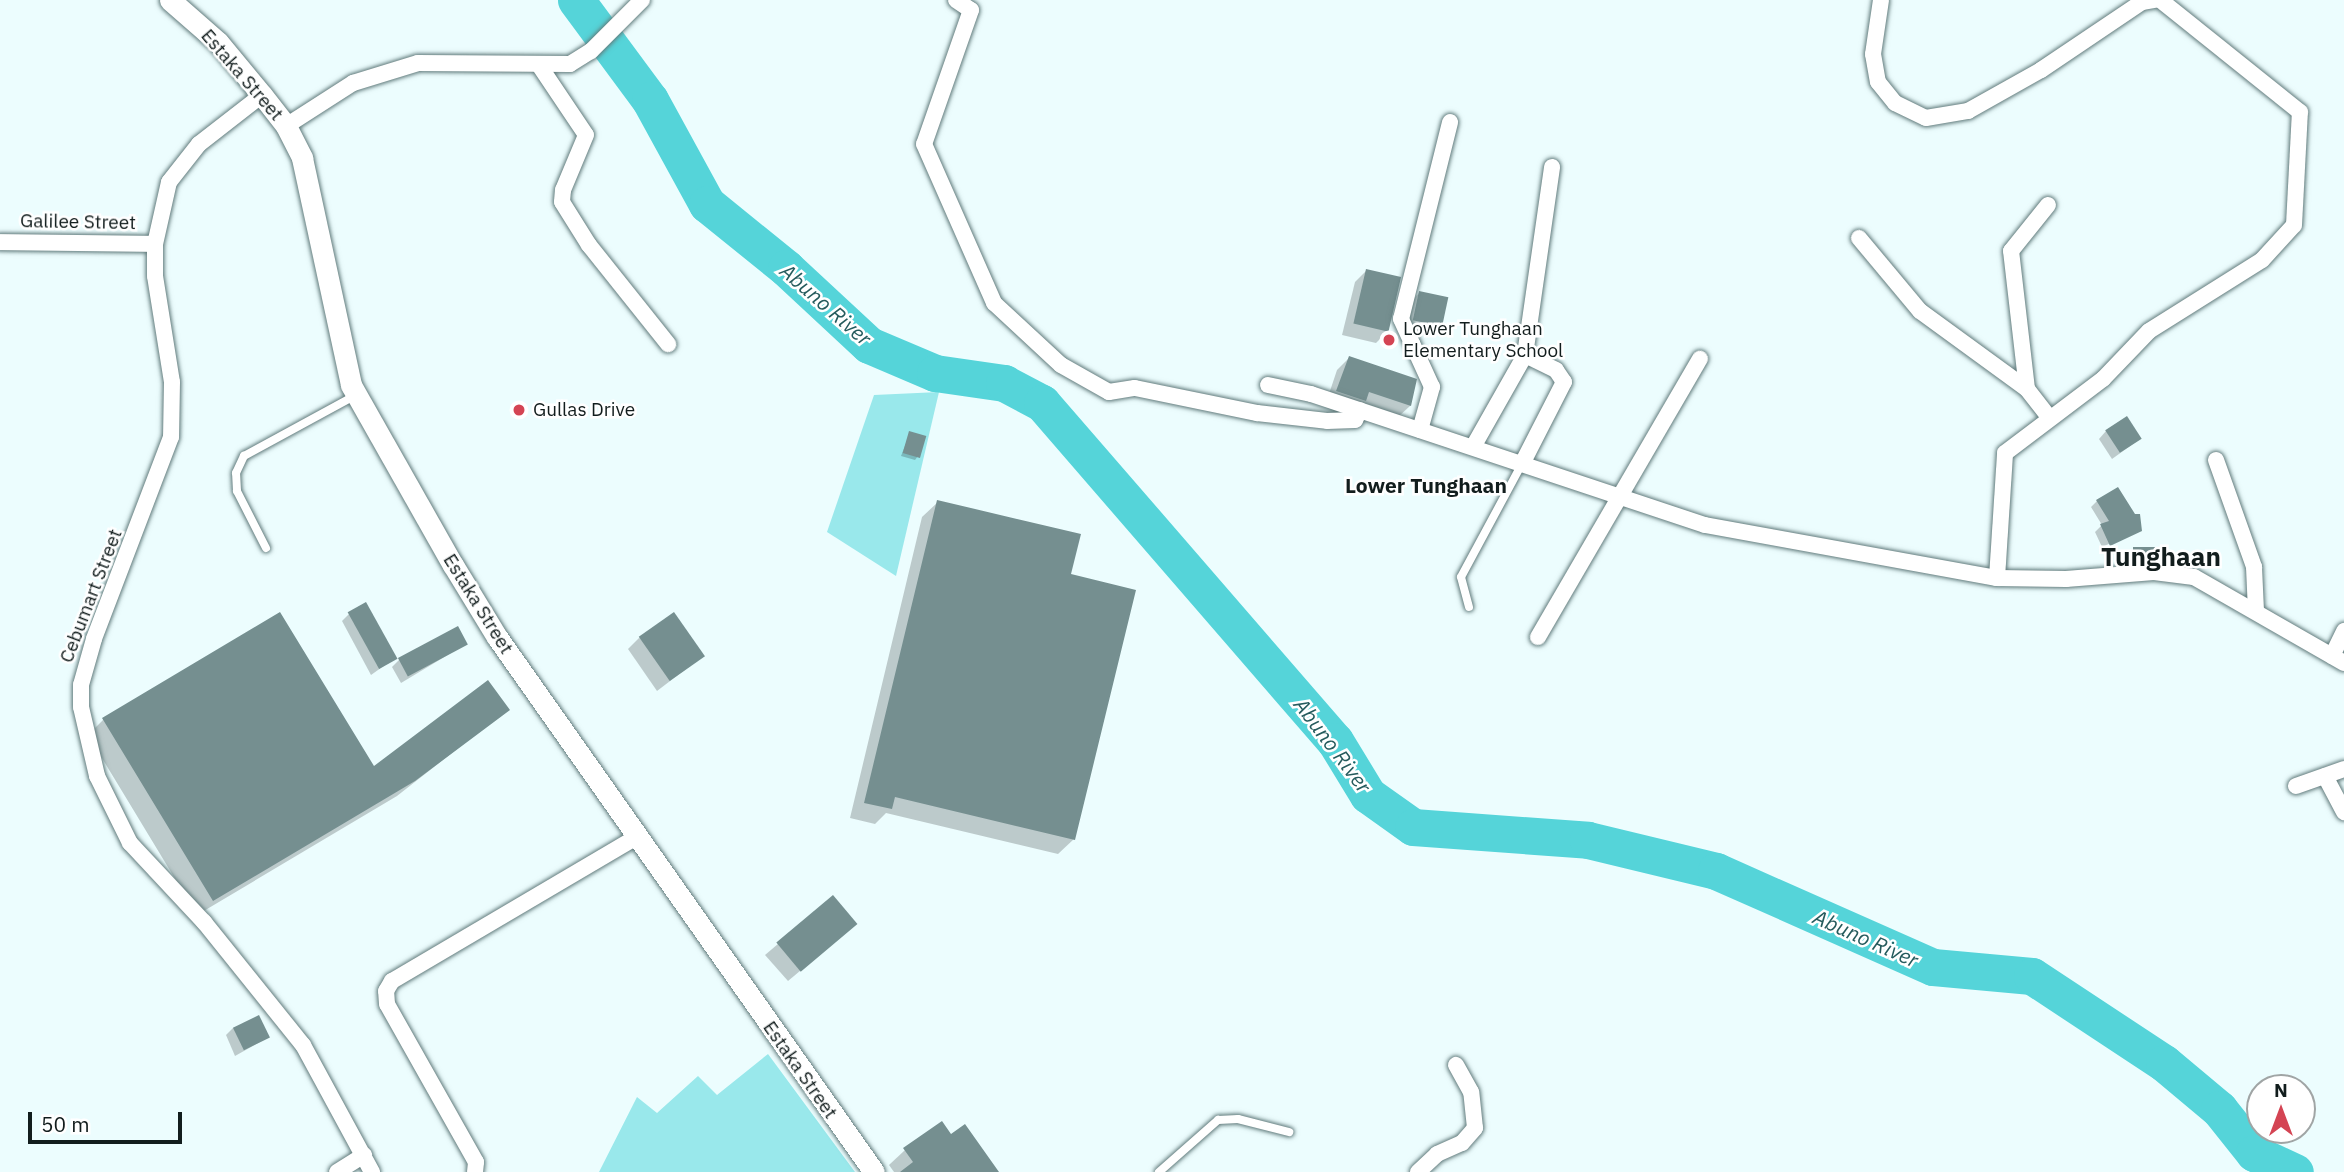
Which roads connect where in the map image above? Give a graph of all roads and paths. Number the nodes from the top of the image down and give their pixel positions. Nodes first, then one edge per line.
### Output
1 (642, 0) edge
2 (956, 0) edge
3 (1881, 0) edge
4 (2158, 0) edge
5 (176, 2) edge
6 (539, 65) junction
7 (262, 95) junction
8 (1450, 122) dead end
9 (286, 126) junction
10 (1552, 167) dead end
11 (2048, 205) dead end
12 (1859, 238) dead end
13 (0, 242) edge
14 (155, 244) junction
15 (668, 344) dead end
16 (1524, 355) junction
17 (1700, 359) dead end
18 (1268, 386) dead end
19 (2027, 388) junction
20 (357, 395) junction
21 (1360, 410) junction
22 (2049, 417) junction
23 (1420, 429) junction
24 (1474, 447) junction
25 (2216, 460) dead end
26 (1523, 462) junction
27 (1621, 498) junction
28 (265, 548) dead end
29 (1997, 578) junction
30 (1469, 607) dead end
31 (2256, 611) junction
32 (2344, 631) edge
33 (1538, 637) dead end
34 (2338, 660) edge
35 (2344, 769) edge
36 (2325, 776) junction
37 (2296, 786) dead end
38 (2344, 812) edge
39 (636, 837) junction
40 (1456, 1065) dead end
41 (1289, 1132) dead end
42 (364, 1155) junction
43 (337, 1172) edge
44 (372, 1172) edge
45 (475, 1172) edge
46 (874, 1172) edge
47 (1159, 1172) edge
48 (1418, 1172) edge

1 - 6 street
2 - 21 street
3 - 4 street
4 - 22 street
5 - 7 street, Estaka Street
6 - 9 street
6 - 15 street
7 - 9 street, Estaka Street
7 - 14 street, Cebumart Street
8 - 23 street
9 - 20 street, Estaka Street
10 - 16 street
11 - 19 street
12 - 19 street
13 - 14 street, Galilee Street
14 - 42 street, Cebumart Street
16 - 24 street
16 - 26 street
17 - 27 street
18 - 21 street
19 - 22 street
20 - 28 lane
20 - 39 street, Estaka Street
21 - 23 street
22 - 29 street
23 - 24 street
24 - 26 street
25 - 31 street
26 - 27 street
26 - 30 lane
27 - 29 street
27 - 33 street
29 - 31 street
31 - 34 street
32 - 34 street
35 - 36 street
36 - 37 street
36 - 38 street
39 - 45 street
39 - 46 street, Estaka Street
40 - 48 street
41 - 47 lane
42 - 43 street
42 - 44 street, Cebumart Street

